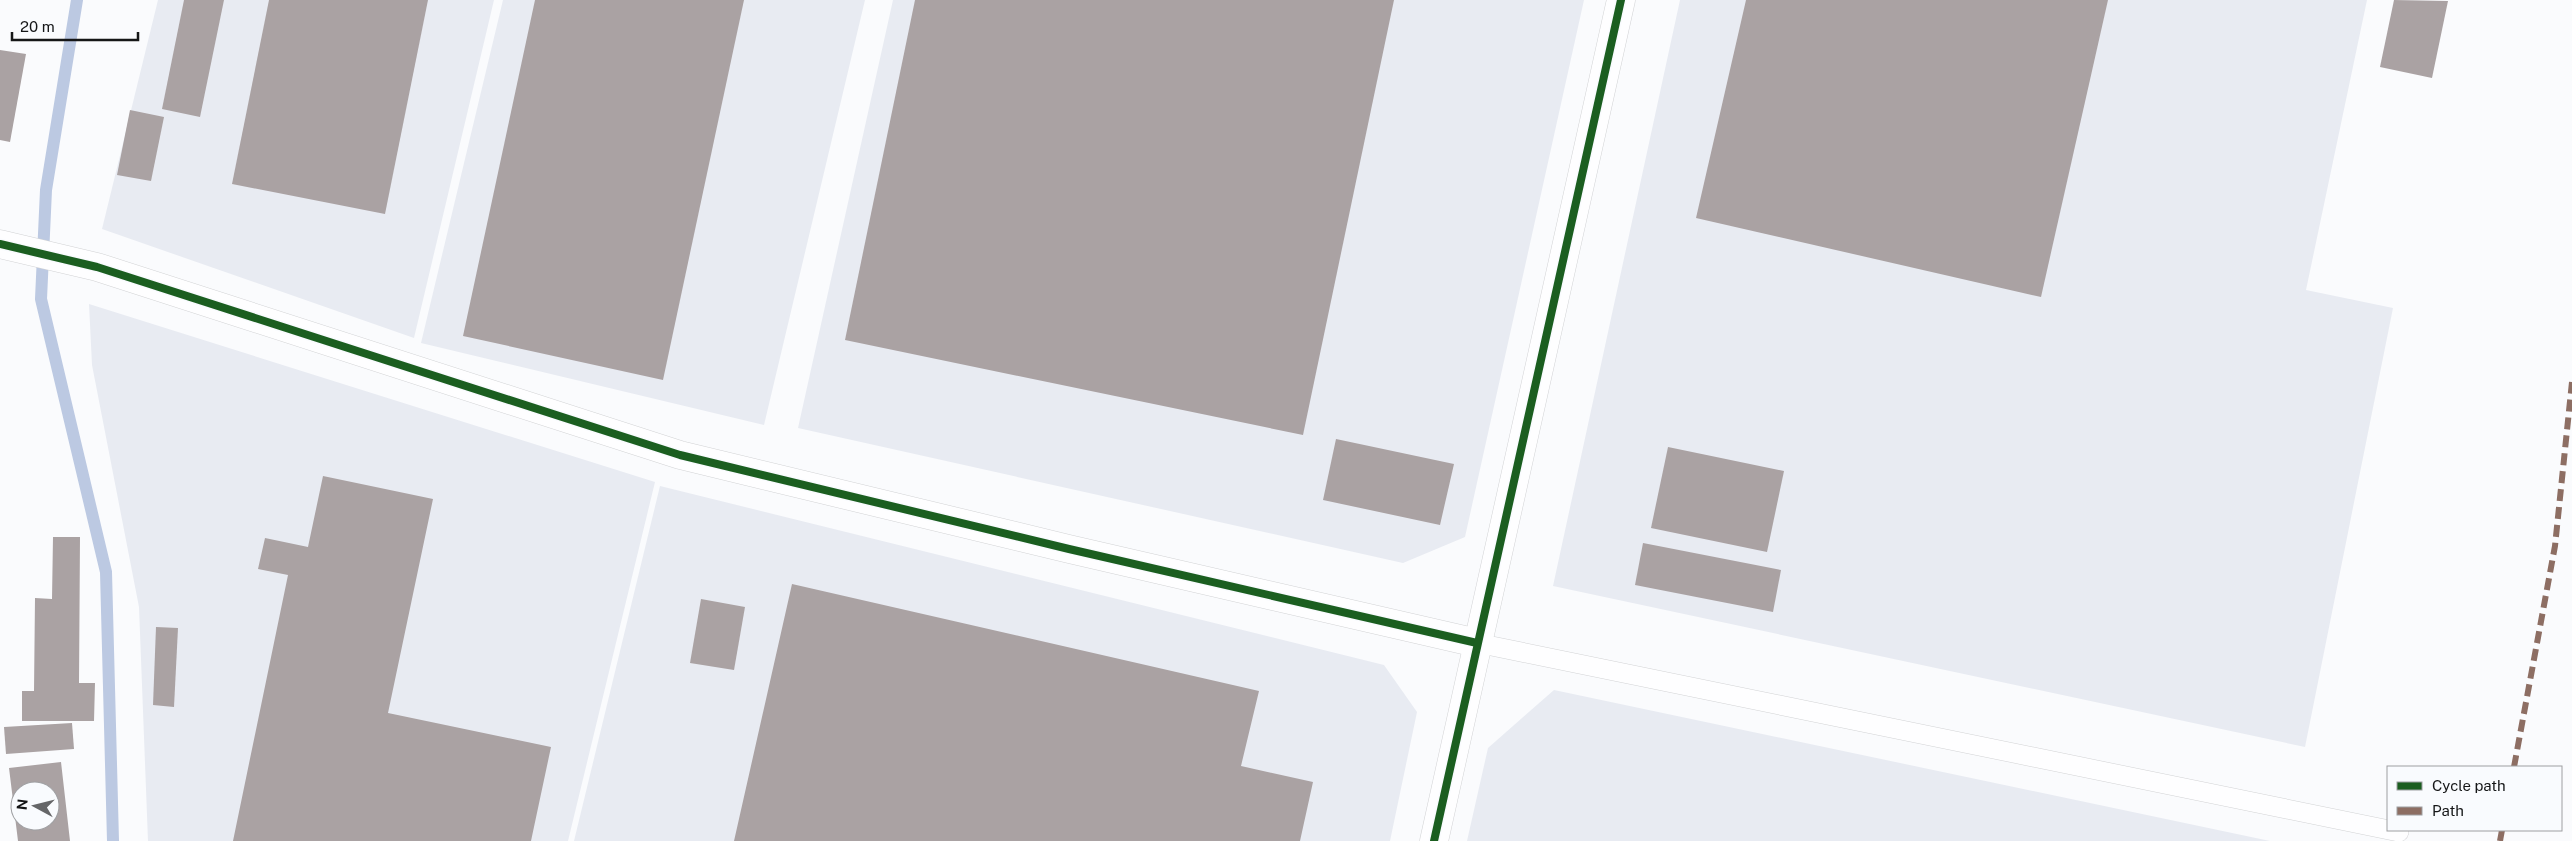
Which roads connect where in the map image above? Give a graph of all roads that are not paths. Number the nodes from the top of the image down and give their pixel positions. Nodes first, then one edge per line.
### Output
1 (1621, 0) edge
2 (0, 244) edge
3 (1477, 643) junction
4 (2387, 830) edge
5 (2394, 831) edge
6 (2399, 832) dead end
7 (1434, 841) edge

1 - 3 street
2 - 3 street
3 - 4 lane
3 - 7 street
5 - 6 lane

